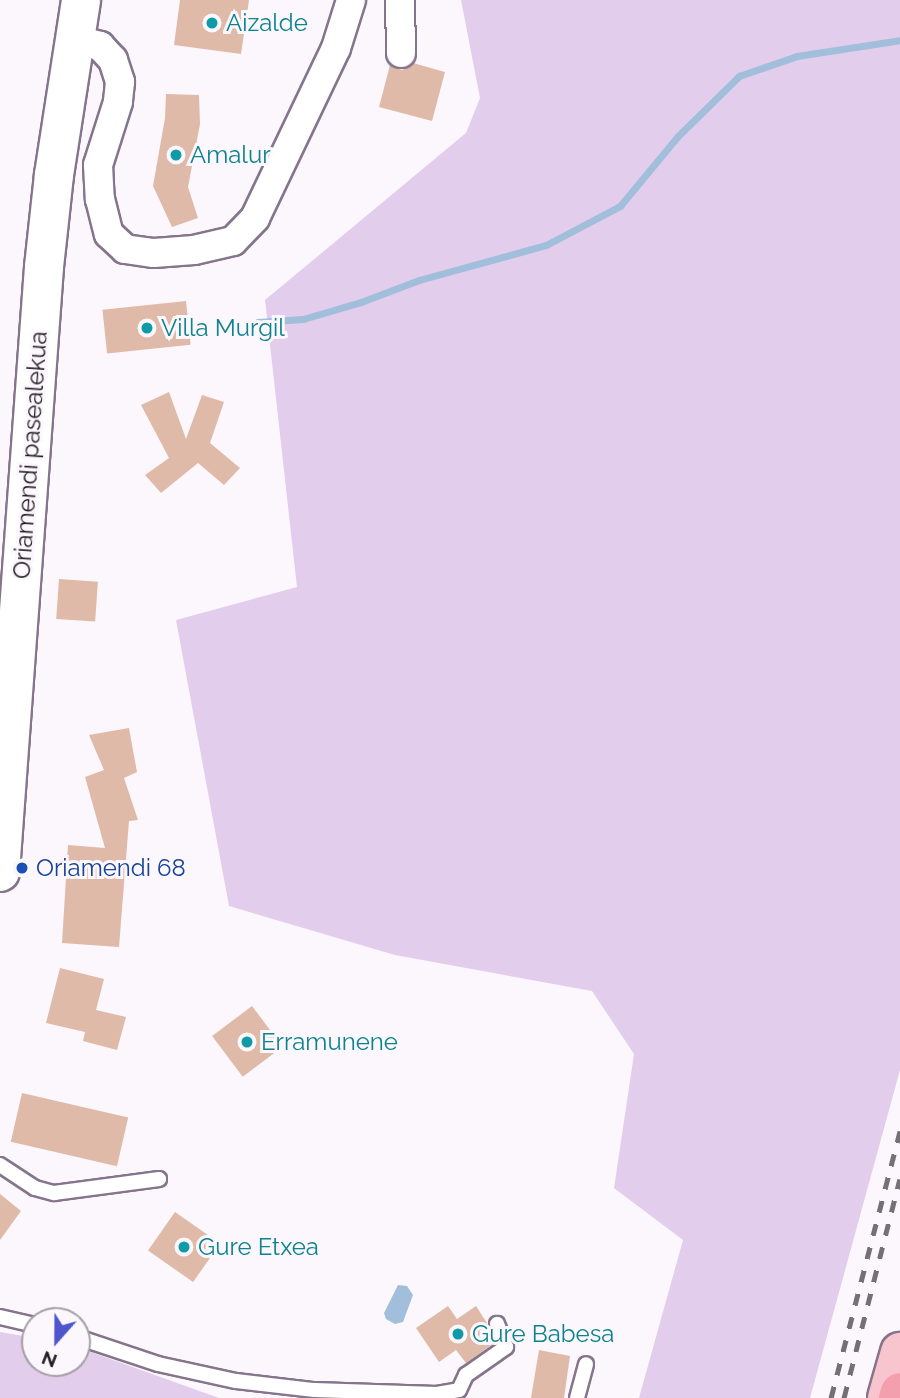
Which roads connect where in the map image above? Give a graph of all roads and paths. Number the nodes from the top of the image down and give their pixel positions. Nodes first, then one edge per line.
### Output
1 (81, 0) edge
2 (351, 0) edge
3 (400, 0) edge
4 (75, 40) junction
5 (401, 53) dead end
6 (0, 872) edge
7 (0, 1165) edge
8 (159, 1179) dead end
9 (0, 1317) edge
10 (21, 1322) edge
11 (496, 1324) dead end
12 (91, 1342) edge
13 (900, 1352) edge
14 (586, 1364) dead end
15 (236, 1381) junction
16 (900, 1392) edge
17 (292, 1398) edge
18 (577, 1398) edge
19 (887, 1398) edge
20 (898, 1398) edge

1 - 4 street, Oriamendi pasealekua
2 - 4 street
3 - 5 street
4 - 6 street, Oriamendi pasealekua
7 - 8 lane
9 - 10 lane
11 - 15 lane
12 - 15 lane
13 - 19 main road
14 - 18 lane
15 - 17 lane
16 - 20 highway

